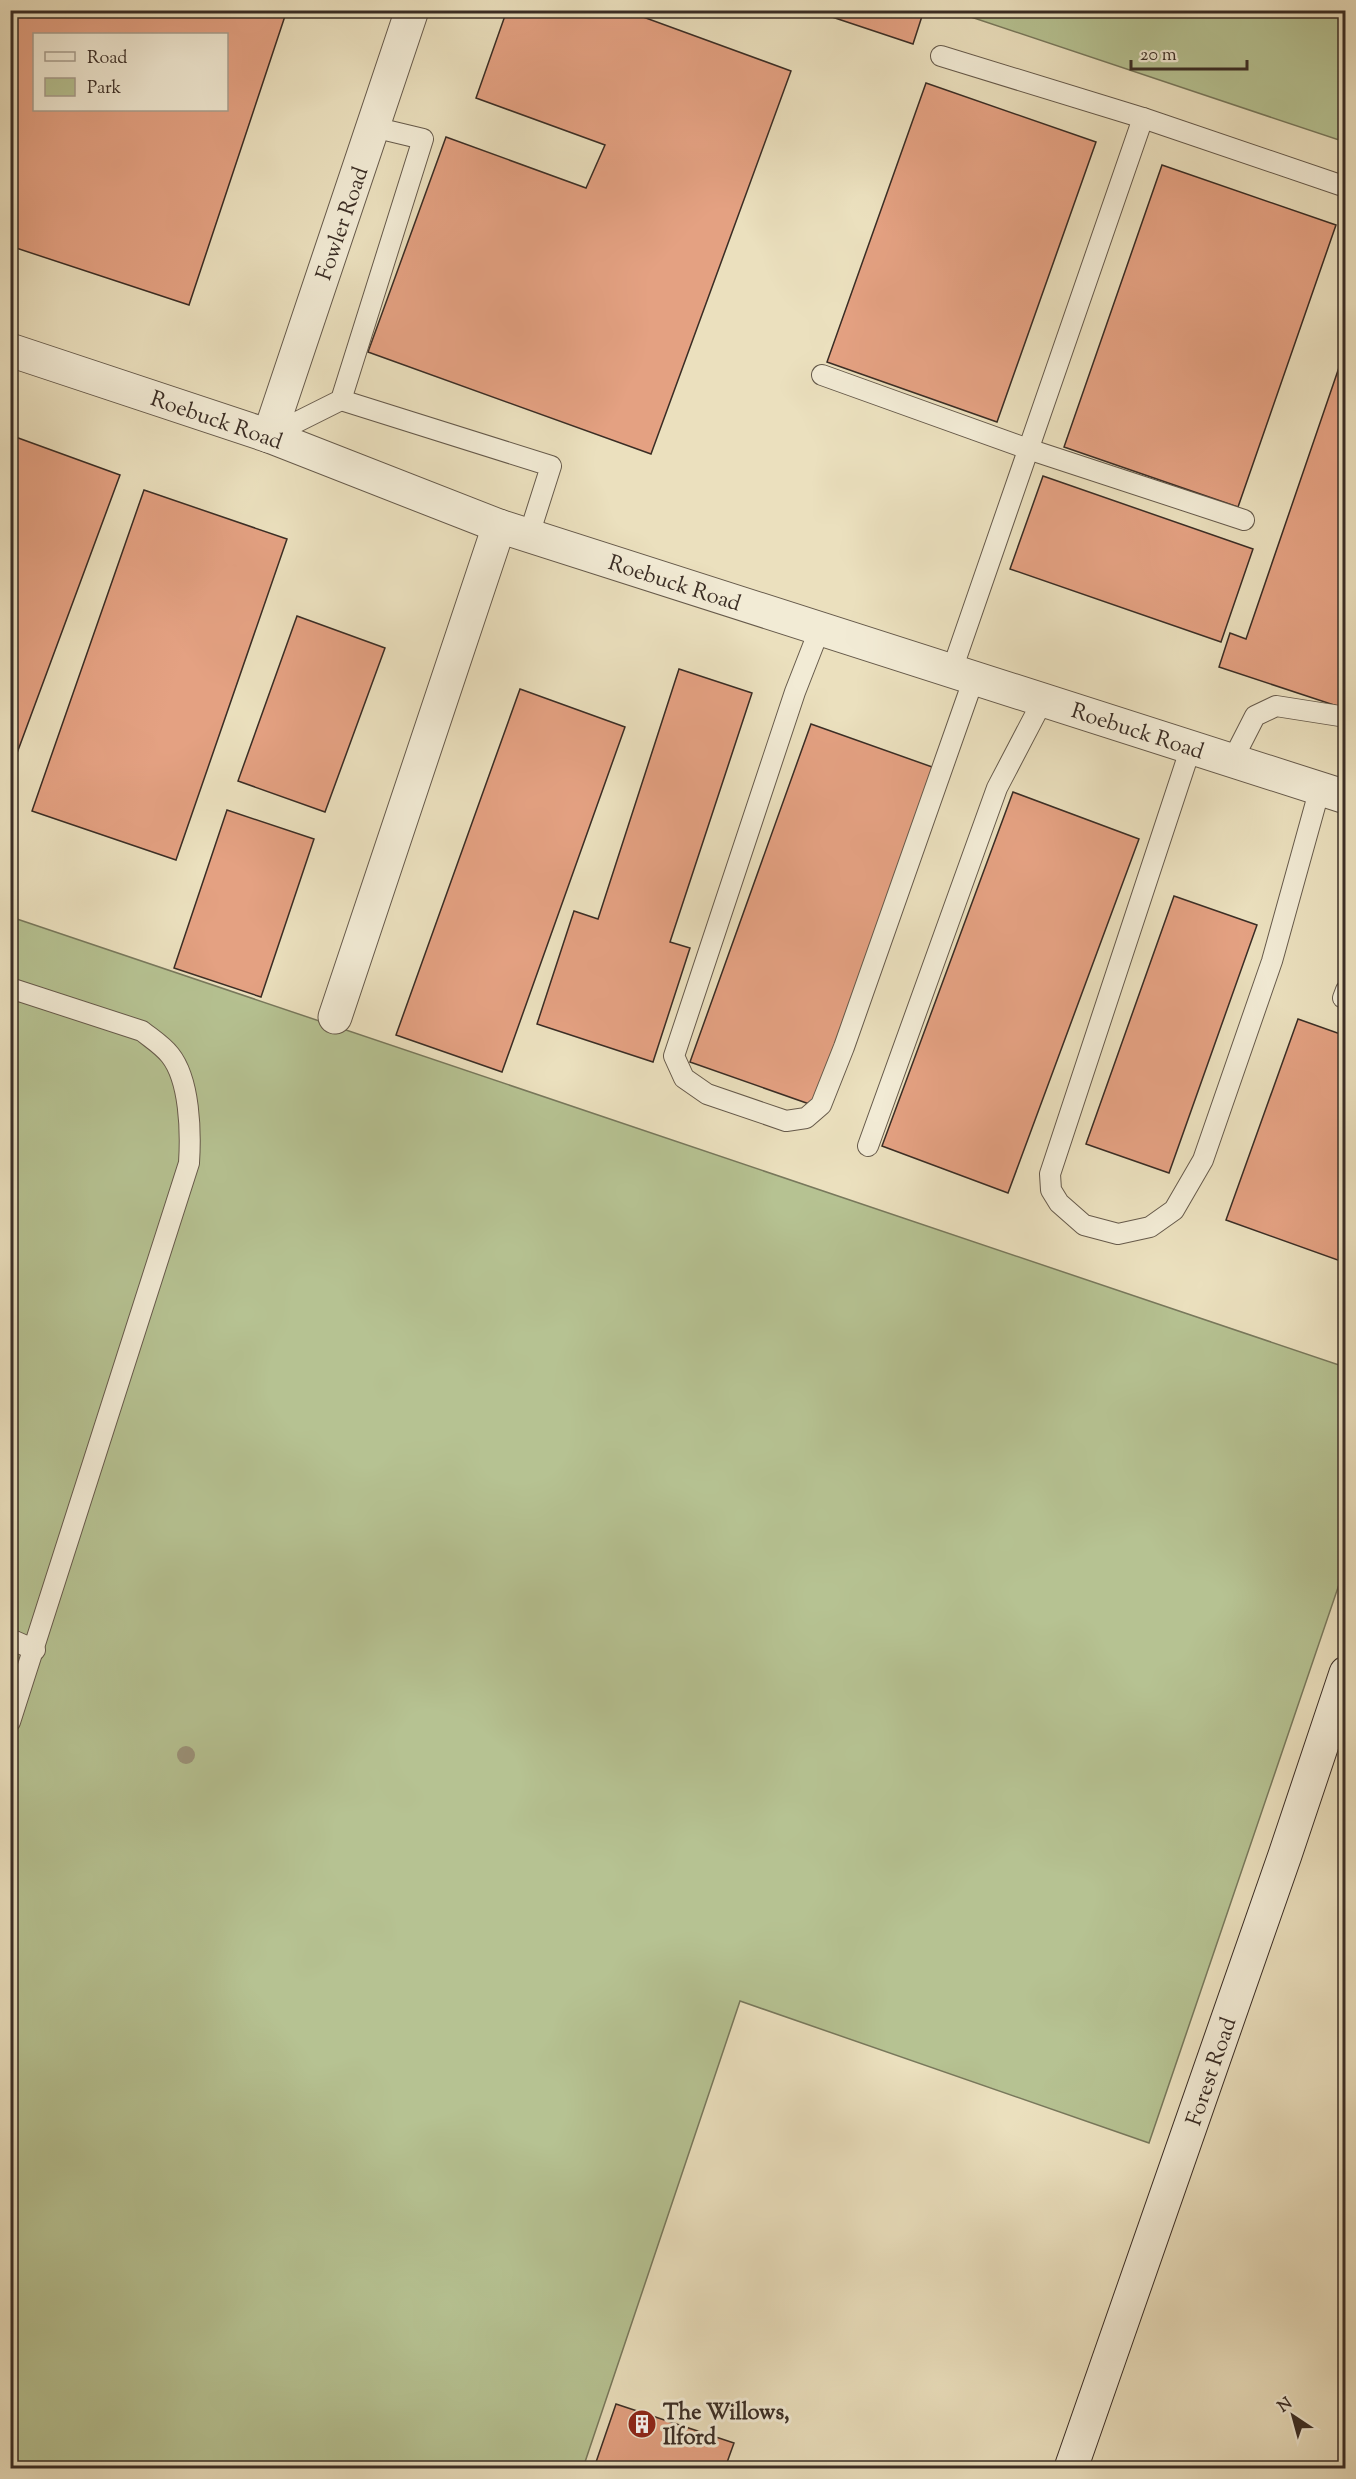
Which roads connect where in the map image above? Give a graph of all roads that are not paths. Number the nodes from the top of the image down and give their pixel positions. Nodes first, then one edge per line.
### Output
1 (412, 10) edge
2 (941, 56) dead end
3 (1143, 118) junction
4 (373, 127) junction
5 (1343, 186) dead end
6 (10, 350) edge
7 (822, 375) dead end
8 (341, 400) junction
9 (269, 436) junction
10 (1028, 449) junction
11 (1244, 520) dead end
12 (514, 531) junction
13 (820, 628) junction
14 (963, 674) junction
15 (1043, 700) junction
16 (1346, 717) edge
17 (1191, 747) junction
18 (1232, 761) junction
19 (1333, 792) edge
20 (10, 988) edge
21 (335, 1017) dead end
22 (868, 1146) dead end
23 (10, 1639) edge
24 (35, 1650) junction
25 (1346, 1673) edge
26 (10, 1722) edge
27 (1071, 2469) edge

1 - 4 street, Fowler Road
2 - 3 lane
3 - 5 lane
3 - 10 lane
4 - 8 lane
4 - 9 street, Fowler Road
6 - 9 street, Roebuck Road
7 - 10 lane
8 - 9 lane
8 - 12 lane
9 - 12 street, Roebuck Road
10 - 11 lane
10 - 14 lane
12 - 13 street, Roebuck Road
12 - 21 street
13 - 14 street, Roebuck Road
13 - 14 lane
14 - 15 street, Roebuck Road
15 - 17 street, Roebuck Road
15 - 22 lane
16 - 18 lane
17 - 18 street, Roebuck Road
17 - 19 lane
18 - 19 street, Roebuck Road
20 - 24 lane
23 - 24 lane
24 - 26 lane
25 - 27 street, Forest Road

